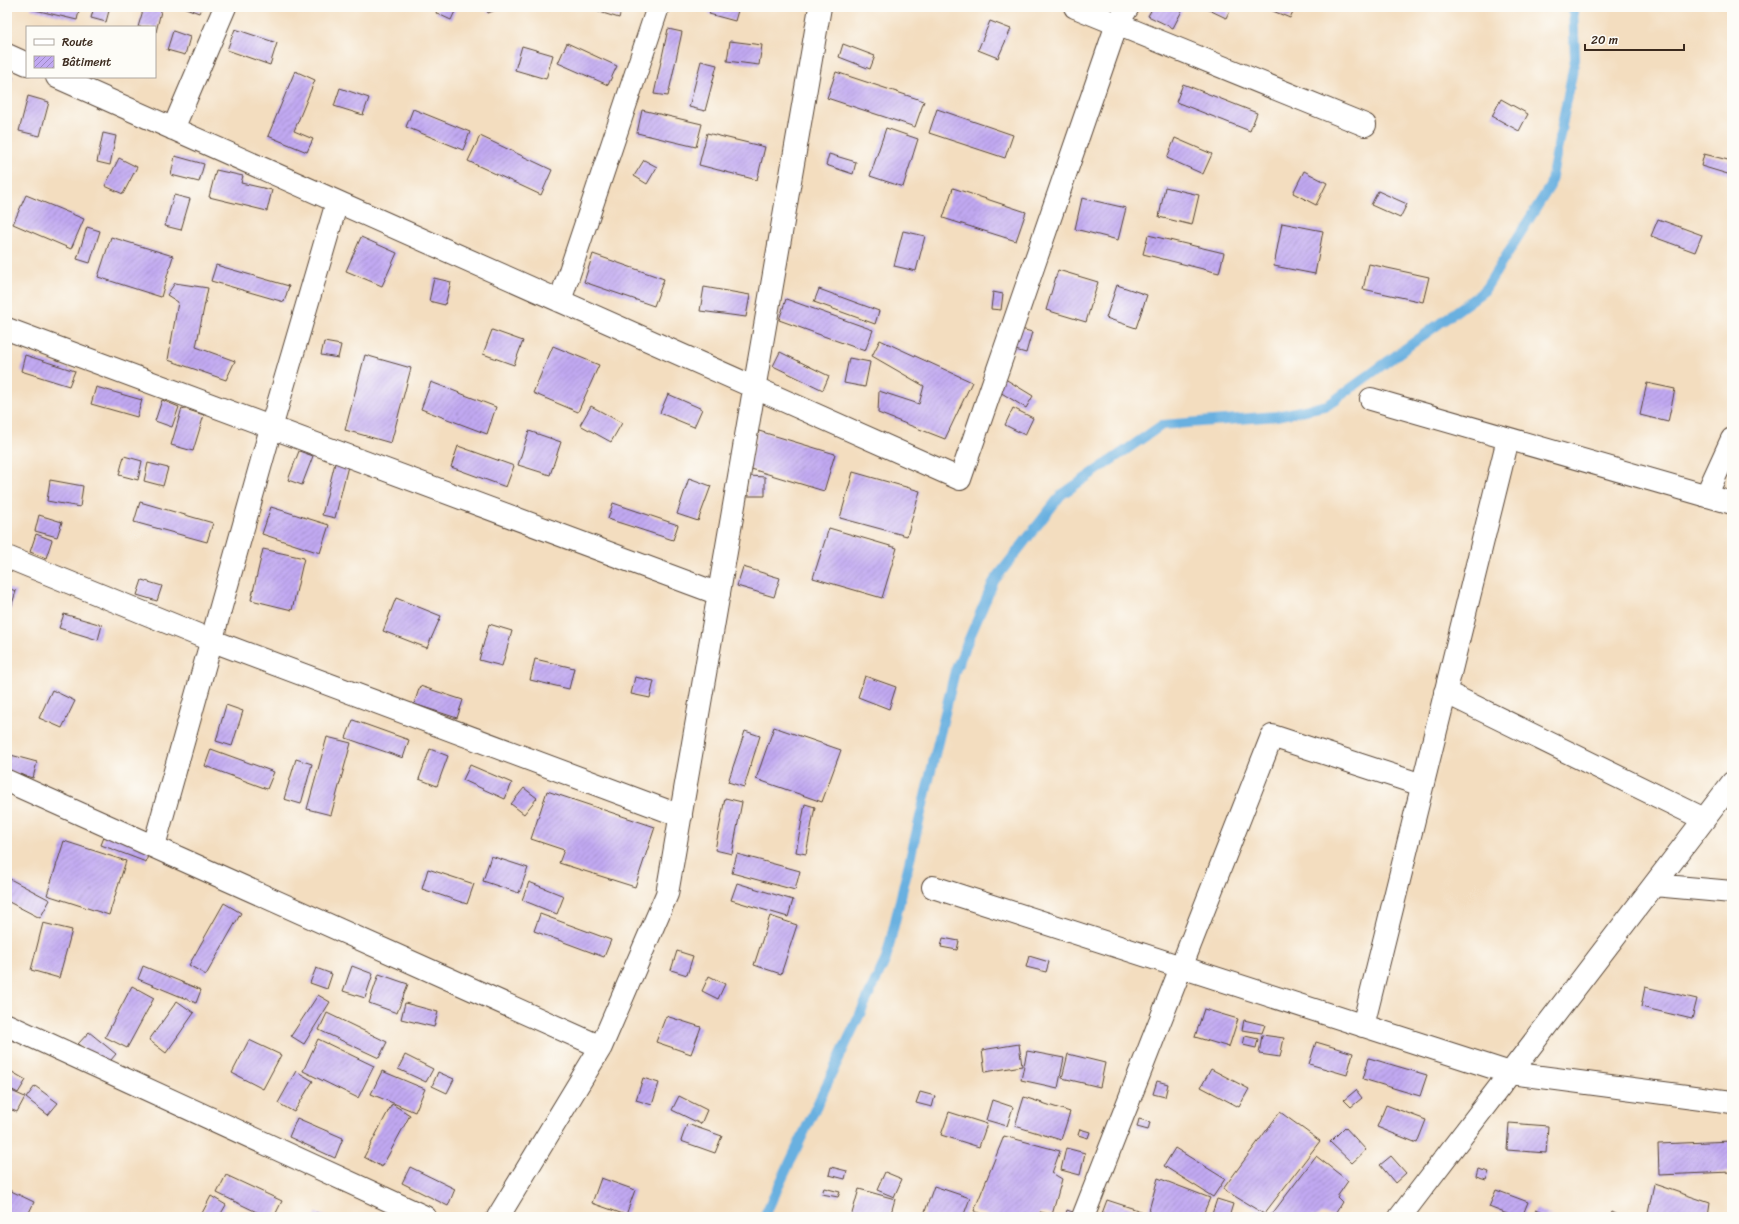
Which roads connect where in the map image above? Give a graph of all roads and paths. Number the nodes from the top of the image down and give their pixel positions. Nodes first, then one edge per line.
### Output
1 (225, 7) edge
2 (658, 7) edge
3 (820, 7) edge
4 (1075, 7) edge
5 (1123, 16) edge
6 (7, 55) edge
7 (26, 64) edge
8 (59, 78) edge
9 (1365, 125) dead end
10 (173, 129) junction
11 (337, 202) junction
12 (560, 301) junction
13 (7, 329) edge
14 (754, 388) junction
15 (1371, 399) dead end
16 (271, 428) junction
17 (1508, 439) junction
18 (1732, 439) edge
19 (1706, 496) junction
20 (1732, 503) edge
21 (7, 557) edge
22 (719, 594) junction
23 (213, 641) junction
24 (1445, 692) junction
25 (7, 780) edge
26 (1732, 783) edge
27 (1422, 785) junction
28 (680, 816) junction
29 (1704, 819) junction
30 (154, 846) junction
31 (1654, 885) junction
32 (933, 887) dead end
33 (1732, 892) edge
34 (1181, 967) junction
35 (7, 1026) edge
36 (1363, 1026) junction
37 (601, 1047) junction
38 (1510, 1073) junction
39 (1732, 1102) edge
40 (425, 1217) edge
41 (498, 1217) edge
42 (1083, 1217) edge
43 (1400, 1217) edge

1 - 10 street
2 - 12 street
3 - 14 street
4 - 5 street
5 - 9 street
5 - 14 street
6 - 7 street
8 - 10 street
10 - 11 street
11 - 12 street
11 - 16 street
12 - 14 street
13 - 16 street
14 - 22 street
15 - 17 street
16 - 22 street
16 - 23 street
17 - 19 street
17 - 24 street
18 - 19 street
19 - 20 street
21 - 23 street
22 - 28 street
23 - 28 street
23 - 30 street
24 - 27 street
24 - 29 street
25 - 30 street
26 - 29 street
27 - 34 street
27 - 36 street
28 - 37 street
29 - 31 street
30 - 37 street
31 - 33 street
31 - 38 street
32 - 34 street
34 - 36 street
34 - 42 street
35 - 40 street
36 - 38 street
37 - 41 street
38 - 39 street
38 - 43 street

